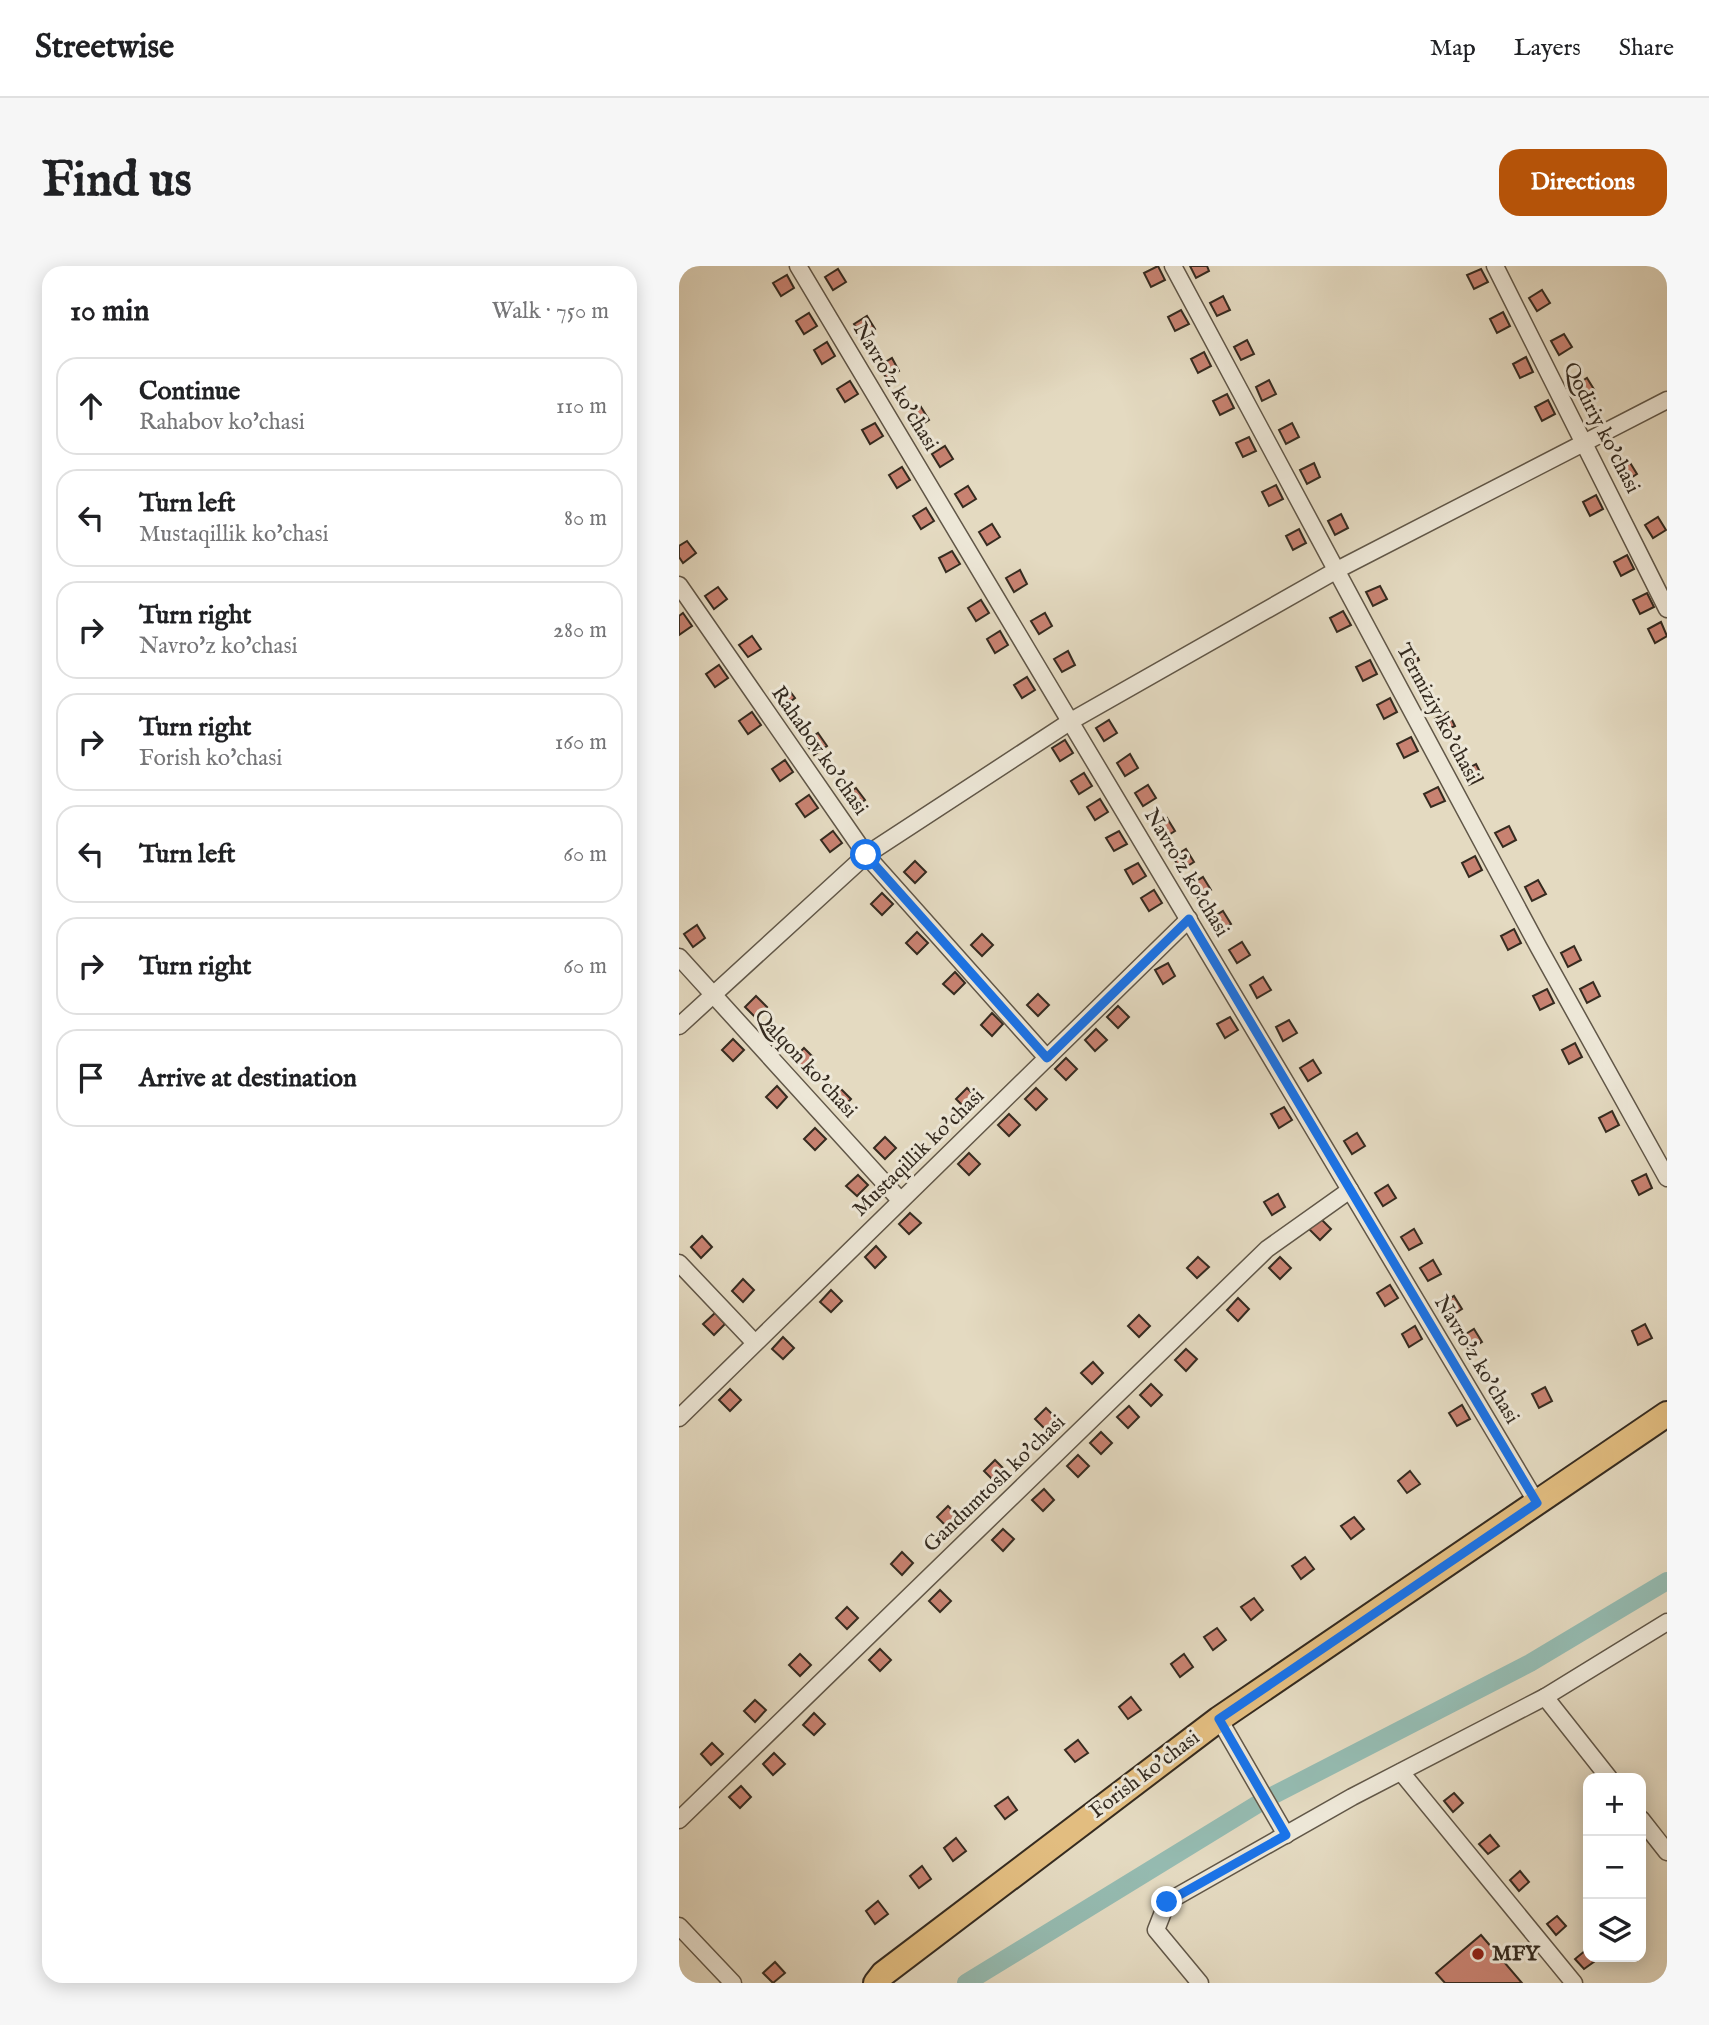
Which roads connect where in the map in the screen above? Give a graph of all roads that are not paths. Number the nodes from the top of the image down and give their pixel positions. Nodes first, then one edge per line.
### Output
1 (798, 266) edge
2 (1173, 266) edge
3 (1495, 266) edge
4 (1667, 400) edge
5 (1585, 441) junction
6 (1337, 570) junction
7 (679, 585) edge
8 (1667, 609) edge
9 (1070, 721) junction
10 (866, 855) junction
11 (1189, 919) junction
12 (679, 957) edge
13 (712, 994) junction
14 (679, 1026) edge
15 (1047, 1058) junction
16 (1667, 1178) edge
17 (1350, 1190) junction
18 (900, 1199) junction
19 (679, 1263) edge
20 (755, 1343) junction
21 (1667, 1414) edge
22 (679, 1418) edge
23 (1537, 1503) junction
24 (1667, 1622) edge
25 (1545, 1697) junction
26 (1219, 1719) junction
27 (1401, 1772) junction
28 (1605, 1773) edge
29 (679, 1820) edge
30 (1646, 1825) edge
31 (1286, 1835) junction
32 (1667, 1852) edge
33 (679, 1926) edge
34 (733, 1983) edge
35 (876, 1983) edge
36 (1200, 1983) edge
37 (1574, 1983) edge

1 - 9 street, Navro'z ko'chasi
2 - 6 street, Termiziy ko'chasi
3 - 5 street, Qodiriy ko'chasi
4 - 5 street
5 - 6 street
5 - 8 street, Qodiriy ko'chasi
6 - 9 street
6 - 16 street, Termiziy ko'chasi
7 - 10 street, Rahabov ko'chasi
9 - 10 street
9 - 11 street, Navro'z ko'chasi
10 - 13 street
10 - 15 street, Rahabov ko'chasi
11 - 15 street, Mustaqillik ko'chasi
11 - 17 street, Navro'z ko'chasi
12 - 13 street, Qalqon ko'chasi
13 - 14 street
13 - 18 street, Qalqon ko'chasi
15 - 18 street, Mustaqillik ko'chasi
17 - 23 street, Navro'z ko'chasi
17 - 29 street, Gandumtosh ko'chasi
18 - 20 street, Mustaqillik ko'chasi
19 - 20 street
20 - 22 street, Mustaqillik ko'chasi
21 - 23 main road, Forish ko'chasi
23 - 26 main road, Forish ko'chasi
24 - 25 street
25 - 27 street
25 - 28 street
26 - 31 street
26 - 35 main road, Forish ko'chasi
27 - 31 street
27 - 37 street
30 - 32 street
31 - 36 street
33 - 34 street

